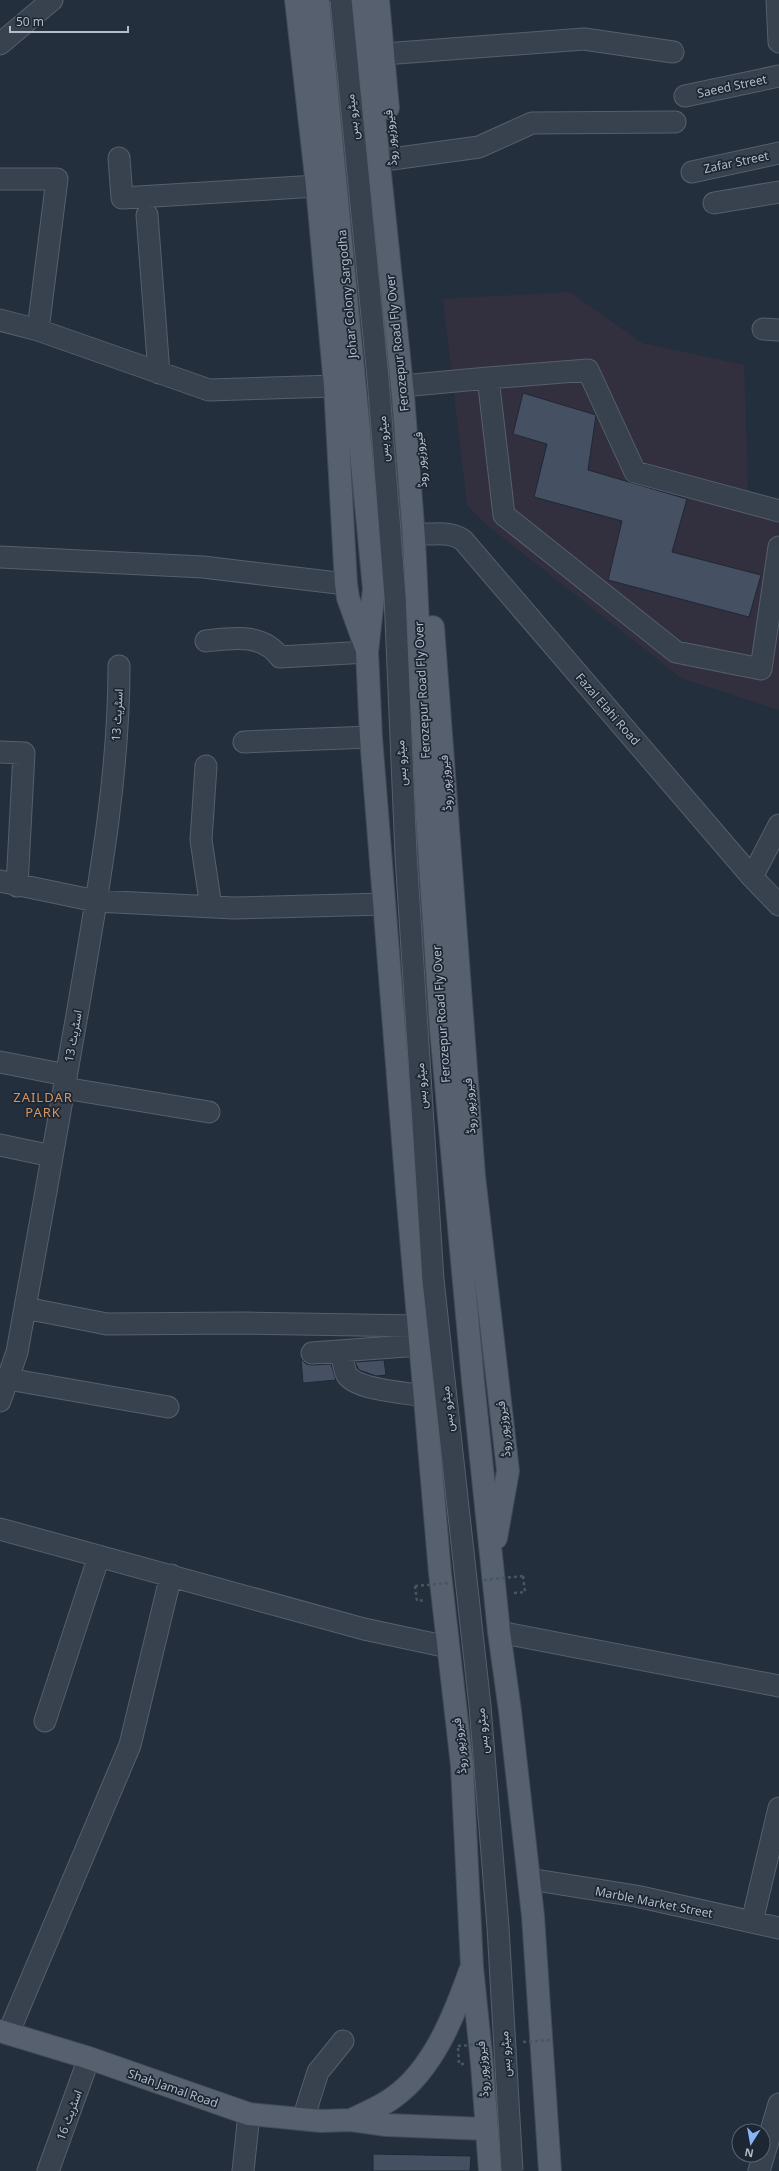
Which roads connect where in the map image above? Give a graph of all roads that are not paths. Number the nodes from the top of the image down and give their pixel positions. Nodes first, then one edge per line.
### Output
1 (52, 0) edge
2 (296, 0) edge
3 (318, 0) edge
4 (341, 0) edge
5 (362, 0) edge
6 (378, 0) edge
7 (777, 0) edge
8 (779, 42) edge
9 (0, 44) edge
10 (673, 52) dead end
11 (384, 54) junction
12 (779, 76) edge
13 (685, 96) dead end
14 (675, 122) dead end
15 (779, 153) edge
16 (119, 158) dead end
17 (392, 159) junction
18 (692, 172) dead end
19 (0, 179) edge
20 (317, 186) junction
21 (779, 192) edge
22 (714, 203) dead end
23 (147, 215) dead end
24 (0, 320) edge
25 (38, 330) junction
26 (159, 373) junction
27 (488, 378) junction
28 (412, 385) junction
29 (335, 386) junction
30 (779, 511) edge
31 (426, 534) junction
32 (779, 547) edge
33 (0, 556) edge
34 (346, 584) junction
35 (374, 589) joint
36 (206, 641) dead end
37 (367, 652) junction
38 (119, 666) dead end
39 (371, 737) junction
40 (244, 742) dead end
41 (0, 752) edge
42 (206, 766) dead end
43 (779, 825) edge
44 (752, 877) junction
45 (8, 884) edge
46 (96, 901) junction
47 (384, 904) junction
48 (779, 905) edge
49 (211, 906) junction
50 (0, 1062) edge
51 (65, 1082) junction
52 (209, 1112) dead end
53 (0, 1145) edge
54 (52, 1156) junction
55 (25, 1308) junction
56 (420, 1336) junction
57 (8, 1350) edge
58 (342, 1351) junction
59 (312, 1353) dead end
60 (8, 1378) junction
61 (473, 1381) joint
62 (425, 1396) junction
63 (0, 1401) edge
64 (168, 1407) dead end
65 (0, 1529) edge
66 (99, 1556) junction
67 (492, 1565) junction
68 (171, 1575) junction
69 (499, 1632) junction
70 (448, 1647) junction
71 (779, 1686) edge
72 (46, 1721) dead end
73 (779, 1808) edge
74 (529, 1879) junction
75 (752, 1922) junction
76 (779, 1928) edge
77 (472, 1967) junction
78 (4, 2032) edge
79 (344, 2041) dead end
80 (89, 2058) junction
81 (249, 2114) junction
82 (778, 2114) edge
83 (303, 2119) junction
84 (351, 2120) junction
85 (486, 2129) junction
86 (554, 2170) edge
87 (48, 2171) edge
88 (244, 2171) edge
89 (490, 2171) edge
90 (512, 2171) edge
91 (759, 2171) edge

1 - 9 street
2 - 20 main road, فیروزپور روڈ
3 - 35 main road, Johar Colony Sargodha
4 - 90 street, میٹرو بس, bridge
5 - 61 main road, Ferozepur Road Fly Over
6 - 11 main road, فیروزپور روڈ
7 - 8 street
10 - 11 street
11 - 17 main road, فیروزپور روڈ
12 - 13 street, Saeed Street
14 - 17 street
15 - 18 street, Zafar Street
16 - 20 street
17 - 28 main road, فیروزپور روڈ
19 - 25 street
20 - 29 main road, فیروزپور روڈ
21 - 22 street
23 - 26 street
24 - 25 street
25 - 26 street
26 - 29 street
27 - 28 street
27 - 30 street
27 - 32 street
28 - 31 main road, فیروزپور روڈ
29 - 34 main road, فیروزپور روڈ
31 - 44 street, Fazal Elahi Road
31 - 67 main road, فیروزپور روڈ
33 - 34 street
34 - 37 main road, فیروزپور روڈ
35 - 37 main road, فیروزپور روڈ
36 - 37 street
37 - 39 main road, فیروزپور روڈ
38 - 46 street, اسٹریٹ 13
39 - 40 street
39 - 47 main road, فیروزپور روڈ
41 - 45 street
42 - 49 street
43 - 44 street
44 - 48 street, Fazal Elahi Road
45 - 46 street
46 - 49 street
46 - 51 street, اسٹریٹ 13
47 - 49 street
47 - 56 main road, فیروزپور روڈ
50 - 51 street
51 - 52 street
51 - 54 street, اسٹریٹ 13
53 - 54 street
54 - 55 street, اسٹریٹ 13
55 - 56 street
55 - 57 street, اسٹریٹ 13
56 - 58 street
56 - 62 main road, فیروزپور روڈ
57 - 60 street, اسٹریٹ 13
58 - 59 street
58 - 62 street
60 - 63 street, اسٹریٹ 13
60 - 64 street
61 - 67 main road, فیروزپور روڈ
62 - 70 main road, فیروزپور روڈ
65 - 66 street
66 - 68 street
66 - 72 street
67 - 69 main road, فیروزپور روڈ
68 - 70 street
68 - 78 street
69 - 71 street
69 - 74 main road, فیروزپور روڈ
70 - 77 main road, فیروزپور روڈ
73 - 75 street
74 - 75 street, Marble Market Street
74 - 86 main road, فیروزپور روڈ
75 - 76 street, Marble Market Street
77 - 84 main road, Shah Jamal Road
77 - 85 main road, فیروزپور روڈ
78 - 80 main road, Shah Jamal Road
79 - 83 street
80 - 81 main road, Shah Jamal Road
80 - 87 street, اسٹریٹ 16
81 - 83 main road, Shah Jamal Road
81 - 88 street
82 - 91 street
83 - 84 main road, Shah Jamal Road
84 - 85 main road, Shah Jamal Road
85 - 89 main road, فیروزپور روڈ

